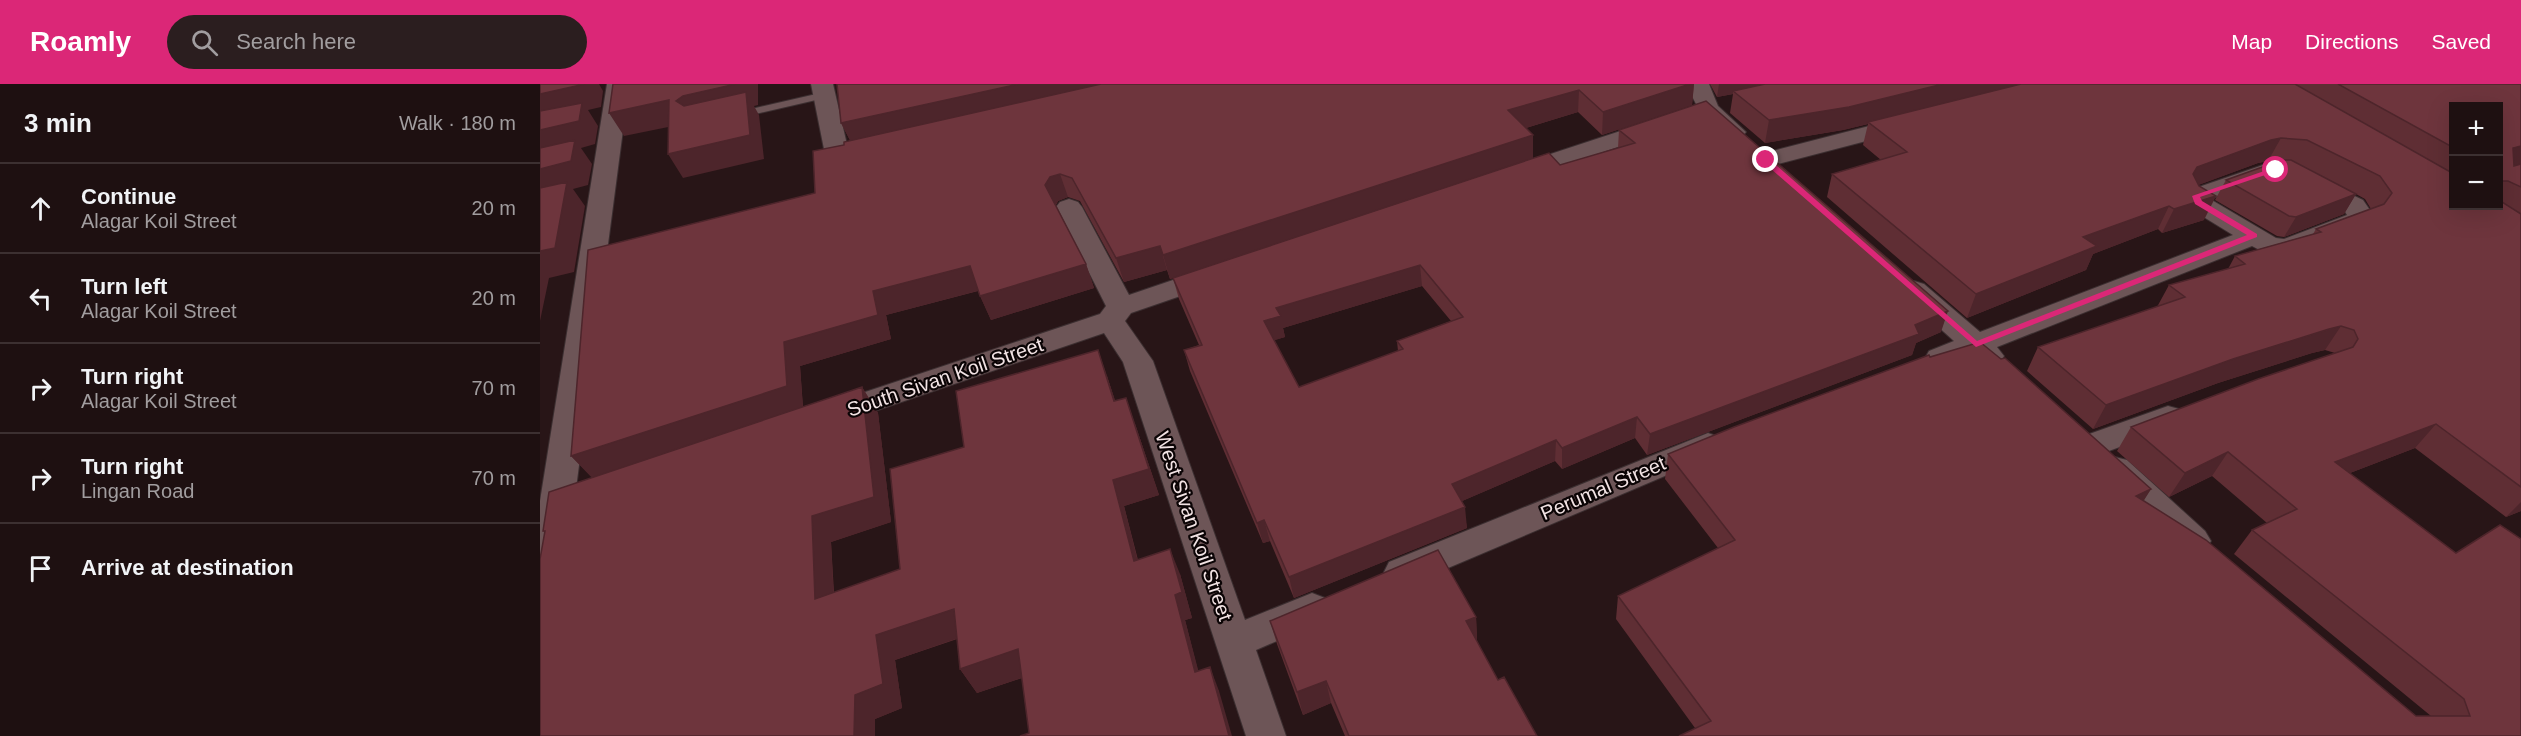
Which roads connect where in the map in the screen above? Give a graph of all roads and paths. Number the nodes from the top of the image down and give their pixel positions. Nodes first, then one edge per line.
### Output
1 (618, 84) edge
2 (1698, 84) edge
3 (831, 90) edge
4 (1719, 106) junction
5 (732, 116) edge
6 (1928, 117) edge
7 (885, 148) edge
8 (1493, 181) edge
9 (1069, 207) dead end
10 (2254, 236) junction
11 (1245, 265) edge
12 (1897, 275) edge
13 (1115, 314) junction
14 (1976, 344) junction
15 (1909, 369) edge
16 (2011, 376) edge
17 (2198, 405) edge
18 (2064, 423) edge
19 (805, 424) edge
20 (1740, 432) edge
21 (2090, 446) junction
22 (590, 497) edge
23 (548, 511) edge
24 (2218, 564) edge
25 (1377, 582) edge
26 (1344, 596) edge
27 (540, 618) edge
28 (1234, 642) junction
29 (1266, 736) edge

1 - 23 street
2 - 4 street
3 - 5 lane
3 - 7 street
4 - 6 street
4 - 8 street
9 - 13 street, West Sivan Koil Street
10 - 10 street
10 - 14 street
11 - 13 street, South Sivan Koil Street
12 - 14 street
13 - 19 street, South Sivan Koil Street
13 - 28 street, West Sivan Koil Street
14 - 15 street
14 - 16 street
17 - 21 street
18 - 21 street
20 - 25 street, Perumal Street
21 - 24 street
22 - 23 street
23 - 27 street
26 - 28 street
28 - 29 street, West Sivan Koil Street

